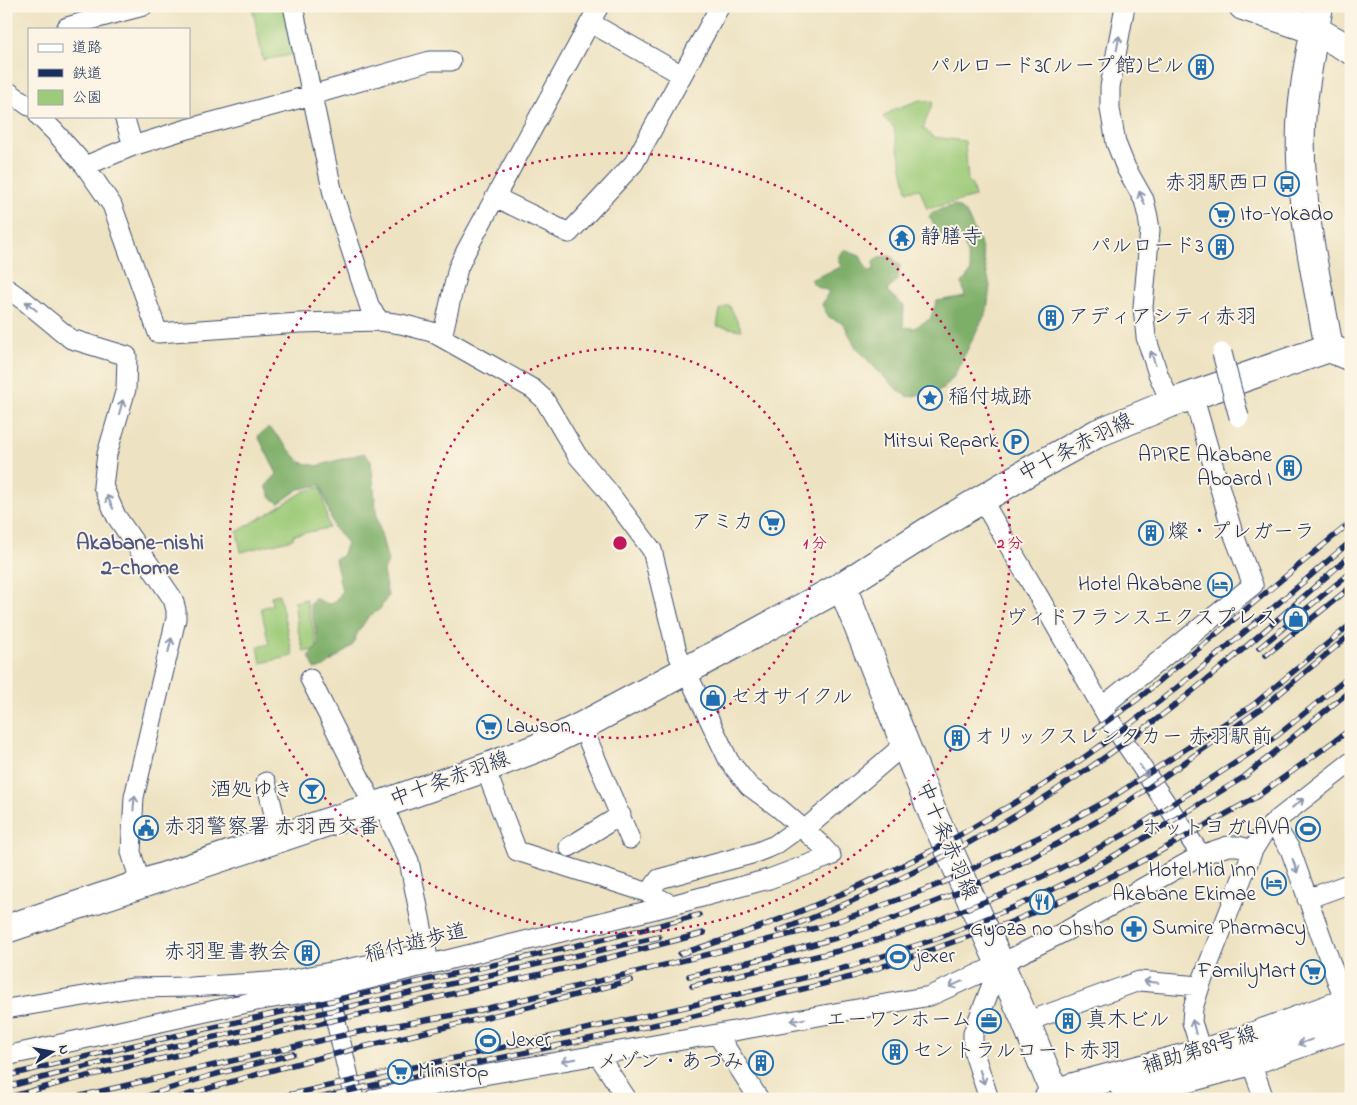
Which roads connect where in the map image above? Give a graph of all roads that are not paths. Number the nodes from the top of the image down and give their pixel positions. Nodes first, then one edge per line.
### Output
1 (143, 6) edge
2 (293, 6) edge
3 (599, 6) edge
4 (720, 6) edge
5 (1125, 6) edge
6 (1243, 6) edge
7 (93, 18) edge
8 (1317, 18) edge
9 (590, 23) junction
10 (66, 28) edge
11 (1351, 50) edge
12 (451, 61) dead end
13 (682, 75) junction
14 (6, 90) edge
15 (312, 95) junction
16 (28, 105) edge
17 (41, 118) edge
18 (125, 118) edge
19 (133, 146) junction
20 (84, 166) junction
21 (495, 197) junction
22 (6, 288) edge
23 (380, 321) junction
24 (442, 337) junction
25 (1340, 352) edge
26 (1222, 353) dead end
27 (1182, 399) junction
28 (1239, 417) dead end
29 (982, 500) junction
30 (842, 586) junction
31 (685, 671) junction
32 (310, 679) dead end
33 (1105, 712) junction
34 (582, 726) junction
35 (905, 744) junction
36 (1351, 762) edge
37 (485, 768) junction
38 (266, 782) dead end
39 (379, 805) junction
40 (621, 815) junction
41 (1273, 823) junction
42 (802, 829) junction
43 (280, 838) junction
44 (630, 839) dead end
45 (569, 847) dead end
46 (1253, 850) junction
47 (1201, 855) junction
48 (1351, 883) edge
49 (141, 885) junction
50 (649, 893) junction
51 (1307, 899) junction
52 (672, 905) junction
53 (6, 929) edge
54 (1000, 964) junction
55 (327, 981) junction
56 (1200, 986) junction
57 (6, 1009) edge
58 (1349, 1010) edge
59 (1026, 1022) junction
60 (717, 1034) junction
61 (1247, 1051) junction
62 (598, 1055) junction
63 (6, 1056) edge
64 (1205, 1063) junction
65 (1071, 1097) edge
66 (354, 1099) edge
67 (374, 1099) edge
68 (627, 1099) edge
69 (759, 1099) edge
70 (989, 1099) edge
71 (1264, 1099) edge

1 - 7 street
2 - 15 street
3 - 9 street
4 - 13 street
27 -> 5 street
6 - 8 main road
7 - 10 street
8 - 11 main road
8 - 25 main road, 中十条赤羽線
9 - 13 street
9 - 21 street
12 - 15 street
13 - 21 street
14 - 16 street
15 - 19 street
15 - 23 street
17 - 20 street
18 - 19 street
19 - 20 street
20 - 23 street
21 - 24 street
49 -> 22 street
23 - 24 street
24 - 31 street
25 - 27 main road, 中十条赤羽線
26 - 28 street, bridge
27 - 29 main road, 中十条赤羽線
27 - 33 street
29 - 30 main road, 中十条赤羽線
29 - 33 street
30 - 31 main road, 中十条赤羽線
30 - 35 main road, 中十条赤羽線
31 - 34 main road, 中十条赤羽線
31 - 42 street
32 - 39 street
33 -> 47 street
34 - 37 main road, 中十条赤羽線
34 - 40 street
35 - 42 street
35 - 54 main road, 中十条赤羽線
41 -> 36 street
37 - 39 main road, 中十条赤羽線
37 - 50 street
38 - 43 street
39 - 43 main road, 中十条赤羽線
39 - 55 street
40 - 44 street
40 - 45 street
41 - 46 street
41 -> 51 street
42 - 50 street
42 - 52 street, 稲付遊歩道
43 - 49 main road, 中十条赤羽線
46 - 47 street
46 - 56 street
47 - 54 street
48 - 51 street
49 - 53 main road, 中十条赤羽線
50 - 52 street
51 - 58 street
52 - 55 street, 稲付遊歩道
54 - 59 main road, 中十条赤羽線
54 -> 60 street
54 -> 70 street
55 - 57 street
55 - 63 street, 稲付遊歩道
55 - 66 street
56 -> 59 street
64 -> 56 street
58 - 61 main road, 補助第89号線
59 - 65 main road, 中十条赤羽線
60 - 62 street
60 - 69 street
61 - 64 main road, 補助第89号線
61 - 71 street
62 -> 67 street
62 - 68 street
64 - 65 main road, 補助第89号線

